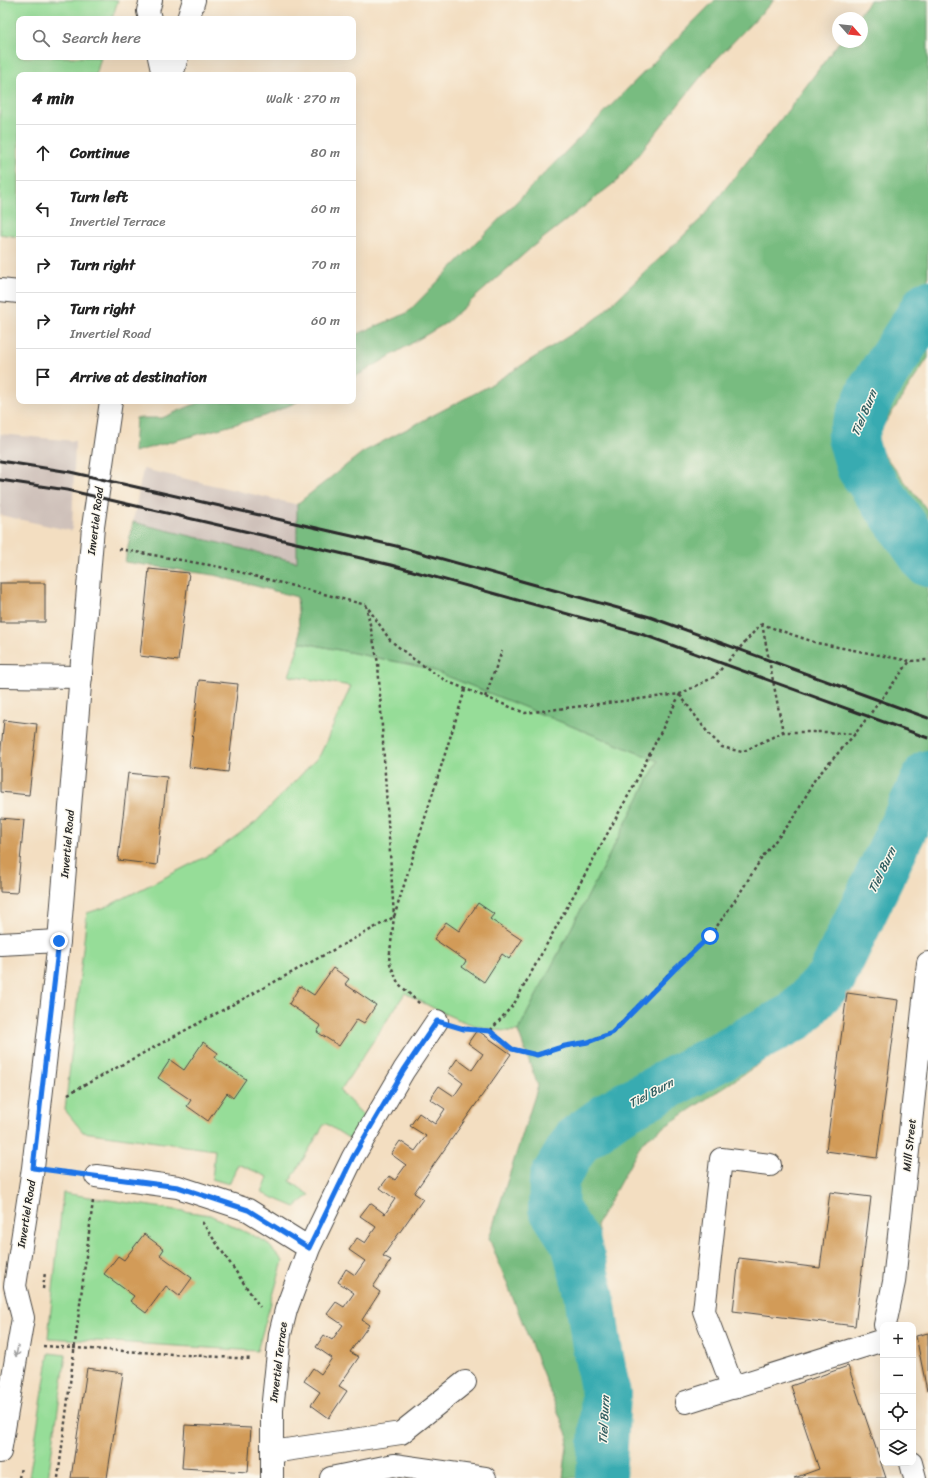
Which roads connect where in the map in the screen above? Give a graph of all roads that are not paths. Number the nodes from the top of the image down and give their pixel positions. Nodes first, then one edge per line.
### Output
1 (151, 0) edge
2 (194, 0) edge
3 (149, 16) edge
4 (189, 16) edge
5 (160, 60) edge
6 (176, 60) edge
7 (162, 72) edge
8 (173, 72) edge
9 (0, 290) edge
10 (16, 292) edge
11 (111, 404) edge
12 (0, 676) edge
13 (81, 677) junction
14 (59, 941) junction
15 (0, 944) edge
16 (928, 964) edge
17 (437, 1021) road end
18 (770, 1165) dead end
19 (96, 1176) road end
20 (309, 1248) junction
21 (15, 1286) junction
22 (0, 1302) edge
23 (886, 1322) edge
24 (880, 1339) edge
25 (465, 1382) dead end
26 (733, 1388) junction
27 (686, 1402) dead end
28 (0, 1452) edge
29 (272, 1452) junction
30 (912, 1466) edge
31 (272, 1478) edge
32 (331, 1478) edge
33 (485, 1478) edge
34 (915, 1478) edge

1 - 3 street
2 - 4 street
5 - 7 street
6 - 8 street
9 - 10 street
11 - 13 street, Invertiel Road
12 - 13 street
13 - 14 street, Invertiel Road
14 - 15 street
14 - 21 street, Invertiel Road
16 - 23 street, Mill Street
17 - 20 street, Invertiel Terrace
18 - 26 street
19 - 20 street
20 - 29 street, Invertiel Terrace
21 - 22 street
21 -> 28 street, Invertiel Road
24 - 26 street, Mill Street
25 - 29 street
26 - 27 street, Mill Street
29 - 31 street, Invertiel Terrace
30 - 34 street
32 - 33 street

